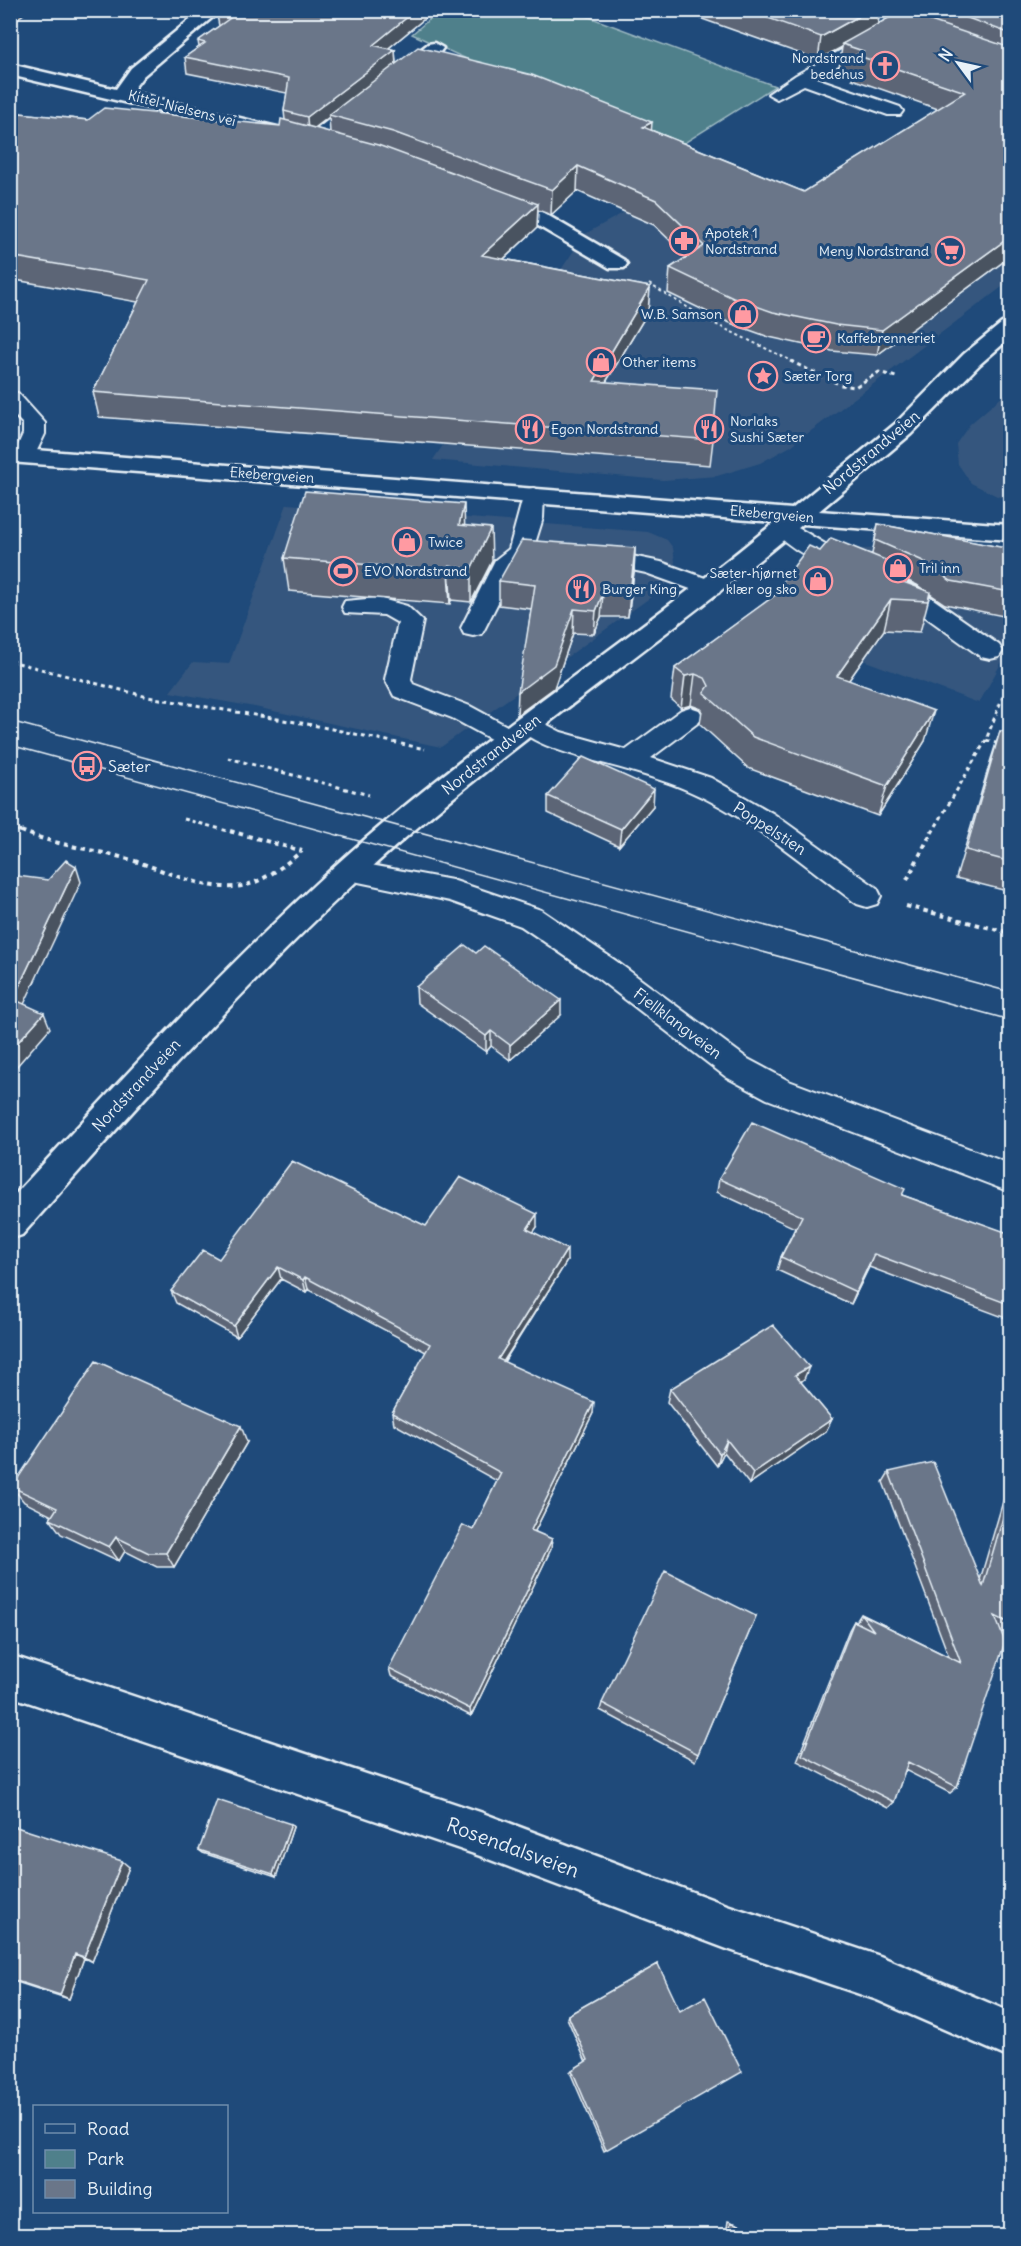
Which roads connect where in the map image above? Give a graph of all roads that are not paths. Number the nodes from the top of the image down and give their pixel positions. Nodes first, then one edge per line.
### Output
1 (213, 10) edge
2 (869, 17) dead end
3 (894, 26) joint
4 (434, 48) edge
5 (10, 69) edge
6 (802, 79) junction
7 (121, 94) junction
8 (777, 94) dead end
9 (894, 111) dead end
10 (312, 142) junction
11 (335, 148) edge
12 (478, 194) edge
13 (617, 264) road end
14 (1011, 328) edge
15 (10, 398) edge
16 (17, 456) edge
17 (533, 495) junction
18 (788, 522) junction
19 (1011, 533) edge
20 (547, 548) junction
21 (710, 588) junction
22 (354, 607) edge
23 (473, 628) dead end
24 (990, 651) dead end
25 (690, 716) edge
26 (518, 731) junction
27 (629, 760) junction
28 (349, 872) junction
29 (867, 896) road end
30 (1011, 1178) edge
31 (10, 1224) edge
32 (10, 1675) edge
33 (1011, 2035) edge

1 - 7 main road
2 - 3 main road
3 - 6 lane
4 - 10 main road
5 - 7 main road, Kittel-Nielsens vei
6 - 8 lane
6 - 9 lane
7 - 10 main road, Kittel-Nielsens vei
10 - 11 main road, Kittel-Nielsens vei
12 - 13 main road
14 - 18 main road, Nordstrandveien
15 - 16 lane
16 - 17 main road, Ekebergveien
17 - 18 main road, Ekebergveien
17 - 20 lane
18 - 19 main road, Ekebergveien
18 - 21 main road, Nordstrandveien
18 - 24 lane
20 - 21 lane
20 - 23 lane
21 - 26 main road, Nordstrandveien
22 - 26 lane, Poppelstien
25 - 27 lane
26 - 27 lane, Poppelstien
26 - 28 main road, Nordstrandveien
27 - 29 lane, Poppelstien
28 - 30 lane, Fjellklangveien
28 - 31 main road, Nordstrandveien
32 - 33 main road, Rosendalsveien

